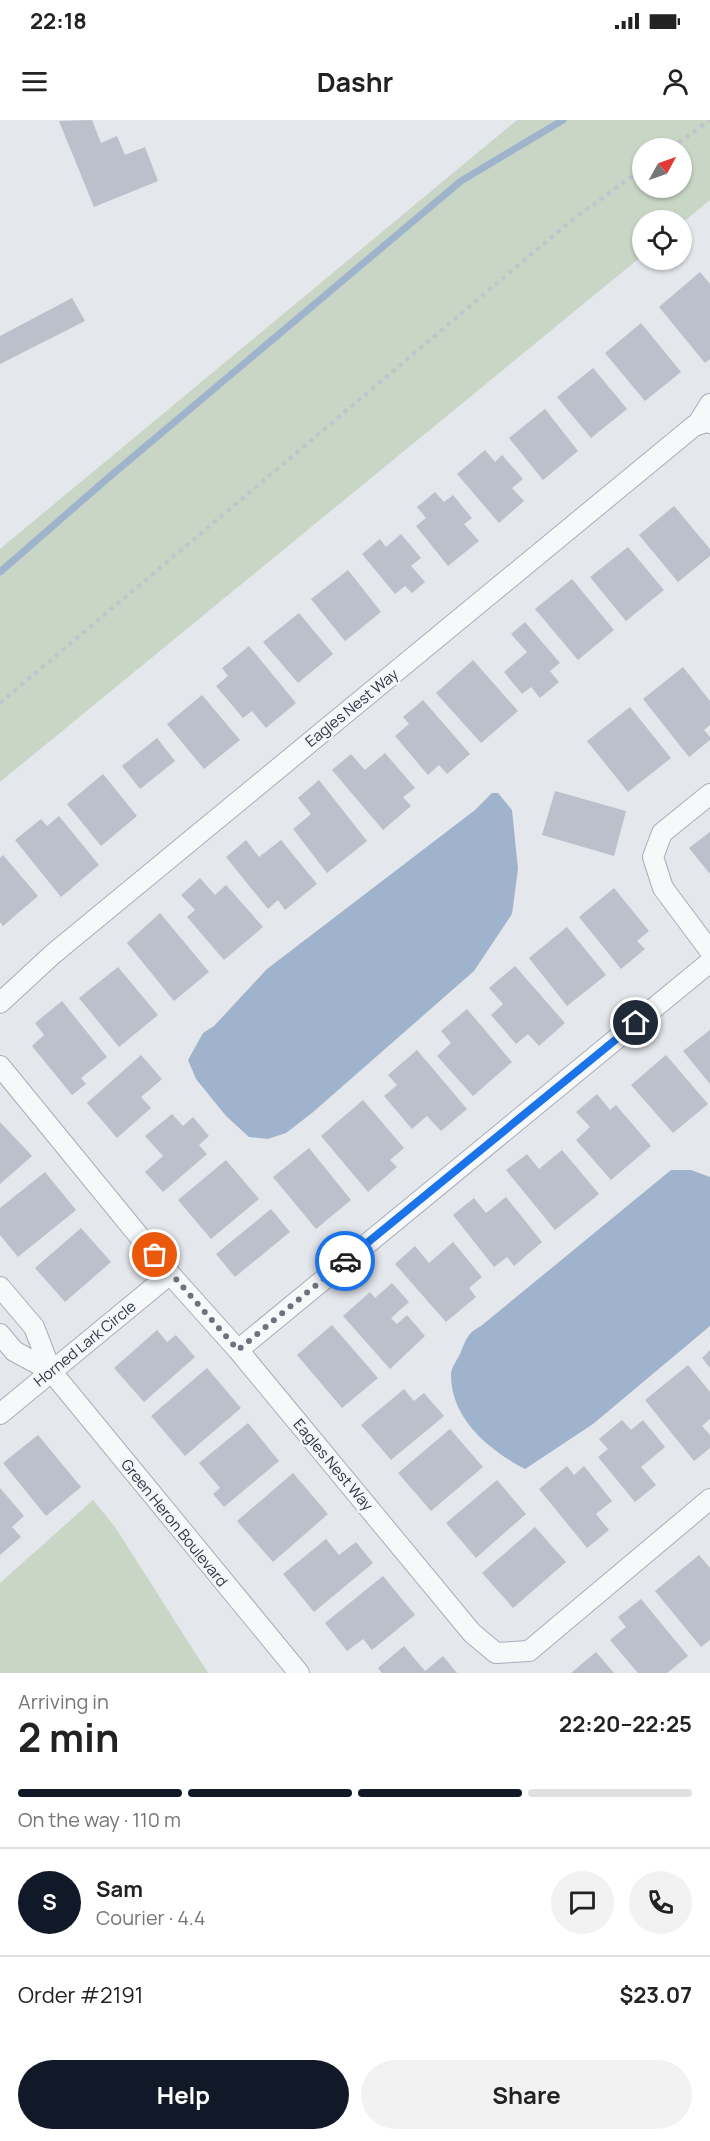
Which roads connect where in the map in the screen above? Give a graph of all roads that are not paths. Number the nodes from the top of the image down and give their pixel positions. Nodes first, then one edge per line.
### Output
1 (710, 404) edge
2 (703, 424) edge
3 (710, 794) edge
4 (710, 951) edge
5 (710, 962) edge
6 (0, 1003) edge
7 (0, 1066) edge
8 (170, 1274) junction
9 (0, 1287) edge
10 (0, 1334) edge
11 (238, 1350) junction
12 (51, 1371) junction
13 (0, 1414) edge
14 (710, 1499) edge
15 (299, 1673) edge

1 - 2 street, Eagles Nest Way
2 - 6 street, Eagles Nest Way
3 - 4 street
5 - 11 street
7 - 8 street, Eagles Nest Way
8 - 11 street, Eagles Nest Way
8 - 12 street, Horned Lark Circle
9 - 12 street, Green Heron Boulevard
10 - 12 street, Green Heron Boulevard
11 - 14 street, Eagles Nest Way
12 - 13 street, Horned Lark Circle
12 - 15 street, Green Heron Boulevard

